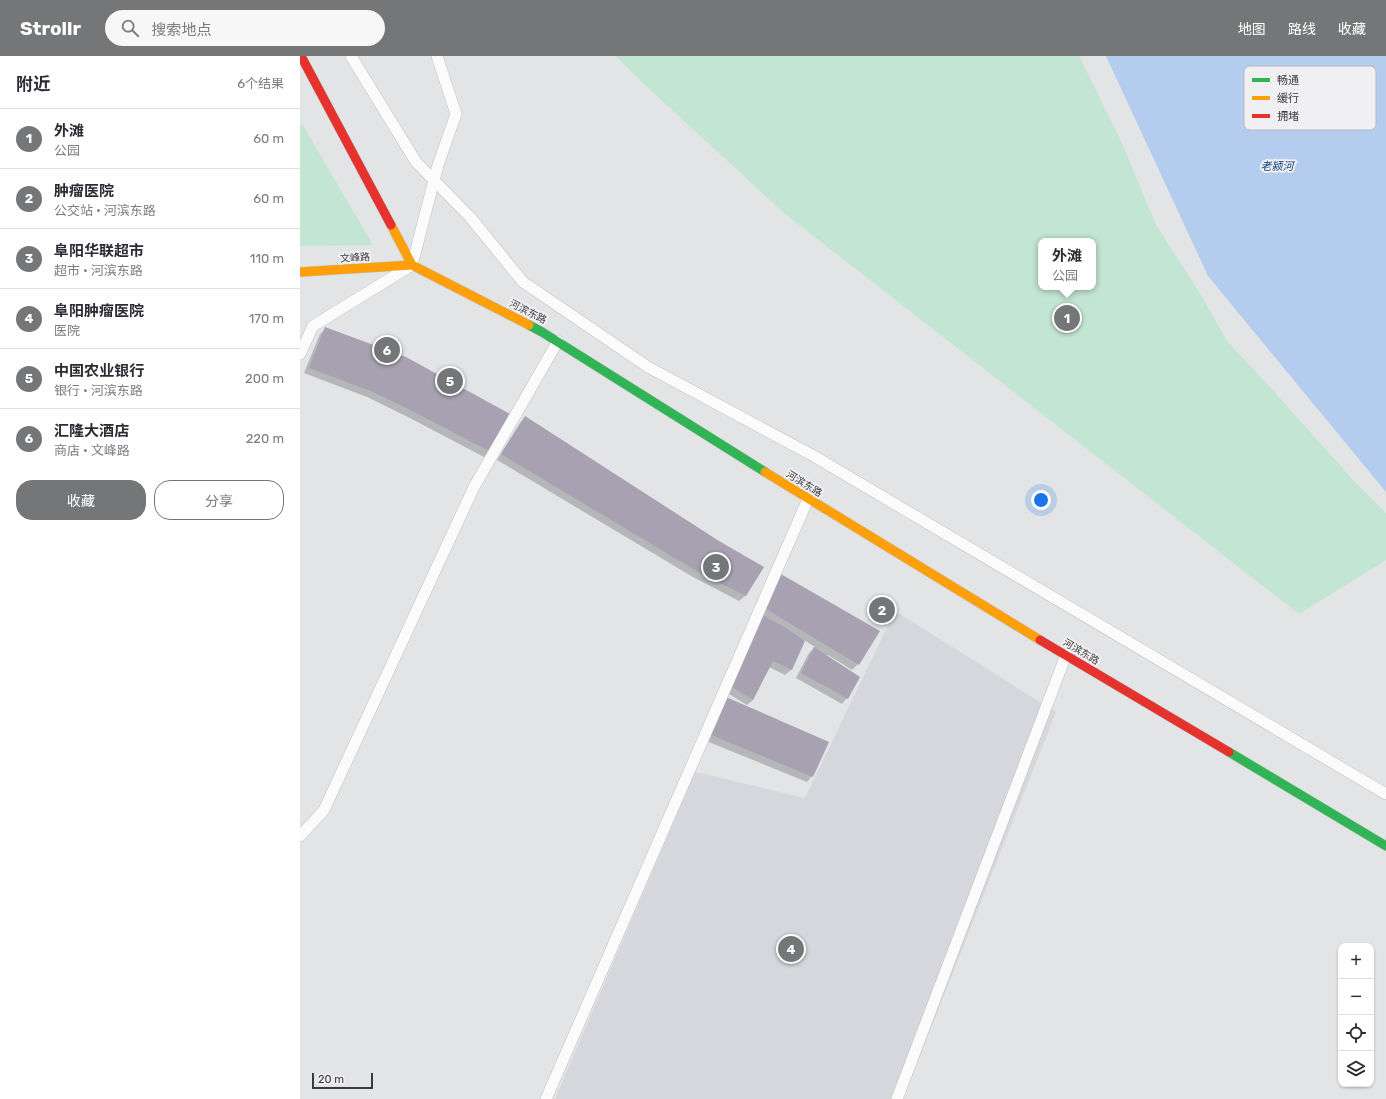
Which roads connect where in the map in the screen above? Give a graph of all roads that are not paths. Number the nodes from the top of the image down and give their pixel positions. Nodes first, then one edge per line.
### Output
1 (301, 56) edge
2 (351, 56) edge
3 (438, 56) edge
4 (305, 65) junction
5 (300, 79) edge
6 (412, 265) junction
7 (300, 272) edge
8 (558, 341) junction
9 (300, 354) edge
10 (808, 499) junction
11 (1066, 655) junction
12 (1386, 794) edge
13 (300, 836) edge
14 (1386, 846) edge
15 (546, 1099) edge
16 (897, 1099) edge

1 - 4 main road
2 - 12 lane
3 - 6 lane
4 - 5 main road
4 - 6 main road
6 - 7 main road, 文峰路
6 - 8 main road, 河滨东路
6 - 9 lane
8 - 10 main road, 河滨东路
8 - 13 lane
10 - 11 main road, 河滨东路
10 - 15 lane
11 - 14 main road, 河滨东路
11 - 16 lane

